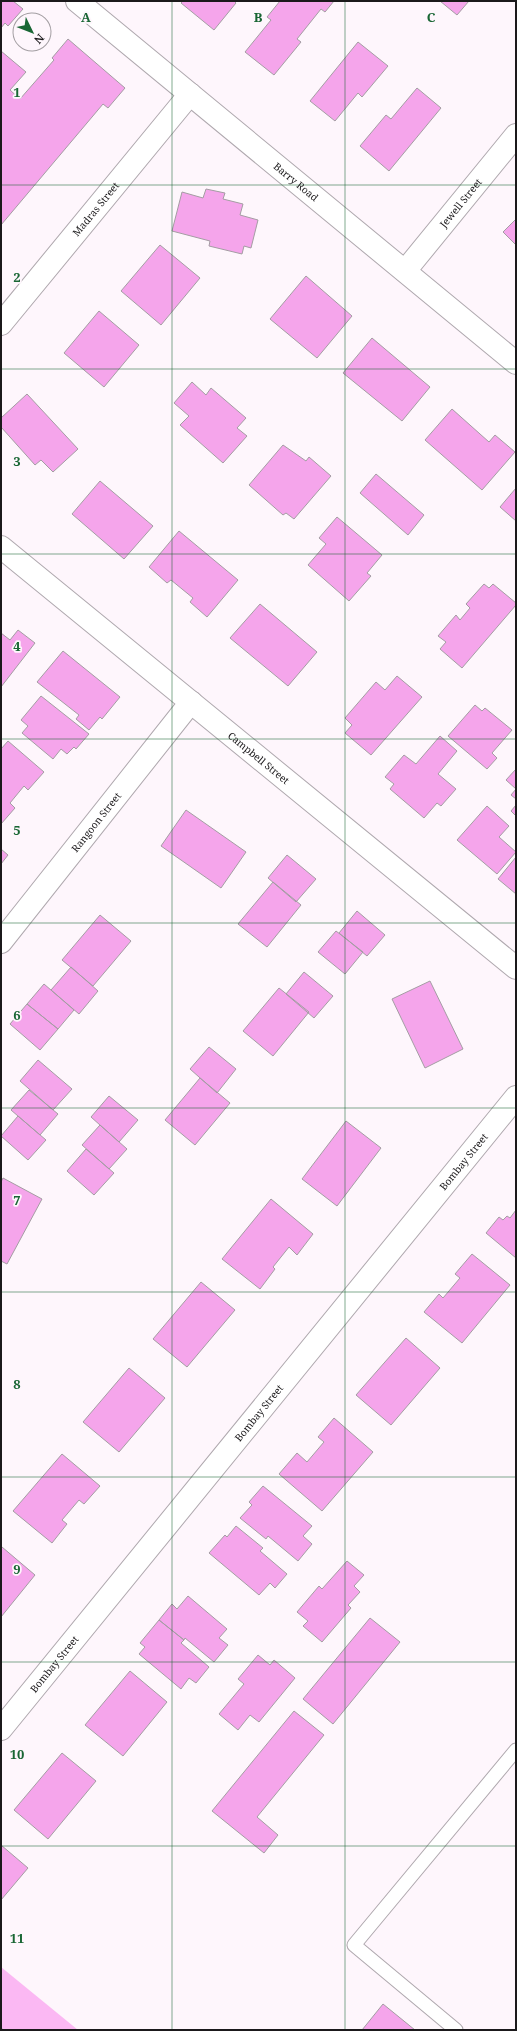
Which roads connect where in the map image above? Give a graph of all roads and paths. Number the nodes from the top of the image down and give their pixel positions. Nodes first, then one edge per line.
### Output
1 (77, 1) edge
2 (190, 94) junction
3 (516, 135) edge
4 (405, 271) junction
5 (1, 324) edge
6 (516, 363) edge
7 (1, 547) edge
8 (191, 702) junction
9 (1, 942) edge
10 (516, 968) edge
11 (516, 1097) edge
12 (1, 1729) edge
13 (516, 1750) edge
14 (456, 2030) edge

1 - 2 street, Barry Road
2 - 4 street, Barry Road
2 - 5 street, Madras Street
3 - 4 street, Jewell Street
4 - 6 street, Barry Road
7 - 8 street, Campbell Street
8 - 9 street, Rangoon Street
8 - 10 street, Campbell Street
11 - 12 street, Bombay Street
13 - 14 lane

